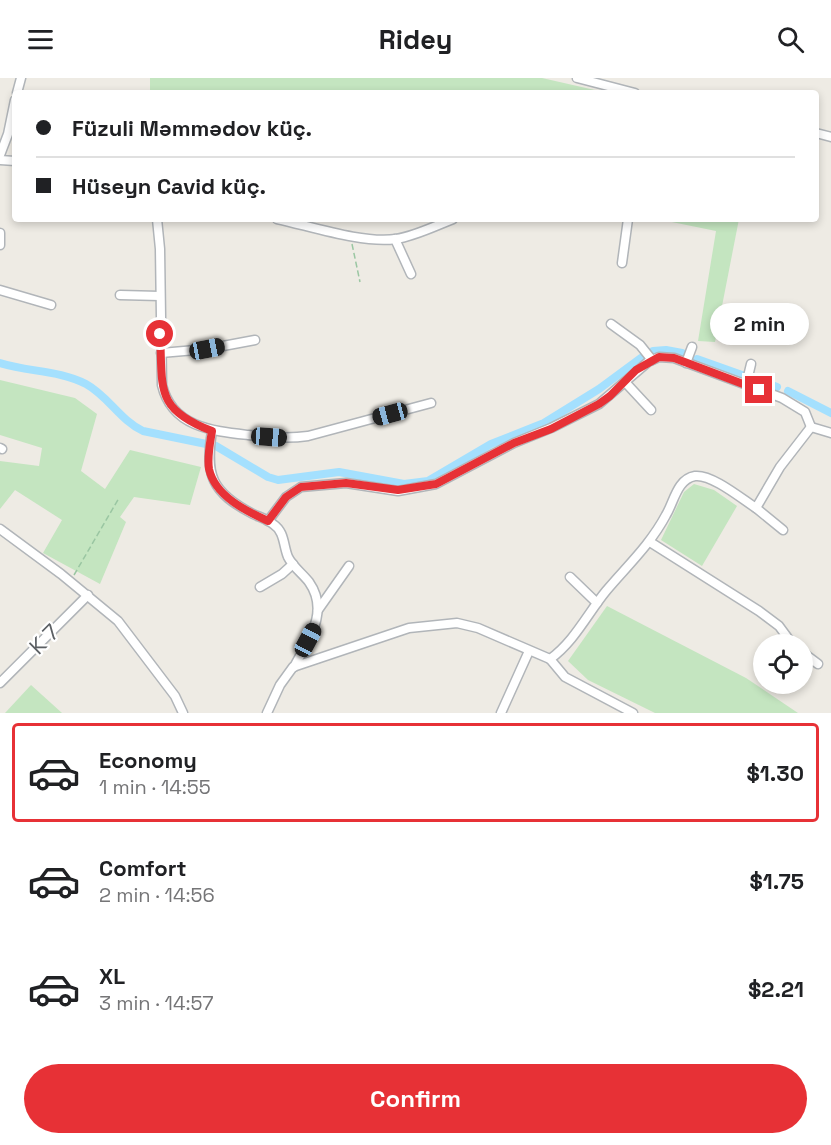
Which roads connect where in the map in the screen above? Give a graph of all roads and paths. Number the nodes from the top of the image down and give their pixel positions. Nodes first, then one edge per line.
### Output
1 (577, 78) edge
2 (623, 90) edge
3 (12, 115) edge
4 (0, 158) edge
5 (157, 222) edge
6 (291, 222) edge
7 (444, 222) edge
8 (628, 222) edge
9 (0, 233) edge
10 (350, 235) junction
11 (395, 239) junction
12 (0, 245) edge
13 (622, 263) dead end
14 (411, 274) dead end
15 (360, 282) dead end
16 (0, 290) edge
17 (120, 295) dead end
18 (160, 296) junction
19 (51, 305) dead end
20 (611, 324) dead end
21 (255, 340) dead end
22 (692, 346) dead end
23 (161, 352) junction
24 (652, 360) junction
25 (686, 363) junction
26 (751, 364) dead end
27 (625, 382) junction
28 (746, 385) junction
29 (431, 403) dead end
30 (651, 410) dead end
31 (811, 427) junction
32 (212, 431) junction
33 (831, 433) edge
34 (120, 498) dead end
35 (756, 508) junction
36 (268, 521) junction
37 (0, 530) edge
38 (783, 530) dead end
39 (650, 542) junction
40 (293, 564) junction
41 (349, 566) dead end
42 (570, 577) dead end
43 (70, 581) junction
44 (260, 587) dead end
45 (88, 595) junction
46 (597, 603) junction
47 (318, 610) junction
48 (785, 634) edge
49 (529, 651) junction
50 (550, 659) junction
51 (813, 660) edge
52 (818, 664) dead end
53 (294, 667) junction
54 (0, 683) edge
55 (183, 713) edge
56 (267, 713) edge
57 (501, 713) edge
58 (633, 713) edge

1 - 2 street
3 - 4 street
5 - 18 street
6 - 10 street
7 - 11 street
8 - 13 street
9 - 12 street
10 - 11 street
10 - 15 path
11 - 14 street
16 - 19 street
17 - 18 street
18 - 23 street
20 - 24 street
21 - 23 street
22 - 25 street
23 - 32 street
24 - 25 street
24 - 27 street
25 - 28 street
26 - 28 street
27 - 30 street
27 - 36 street
28 - 31 street
29 - 32 street
31 - 33 street
31 - 35 street
32 - 36 street
34 - 43 path
35 - 38 street
35 - 39 street
36 - 40 street
37 - 43 street
39 - 46 street
39 - 48 street
40 - 44 street
40 - 47 street
41 - 47 street
42 - 46 street
43 - 45 street
45 - 54 street, K 7
45 - 55 street
46 - 50 street
47 - 53 street
49 - 50 street
49 - 53 street
49 - 57 street
50 - 58 street
51 - 52 street
53 - 56 street

